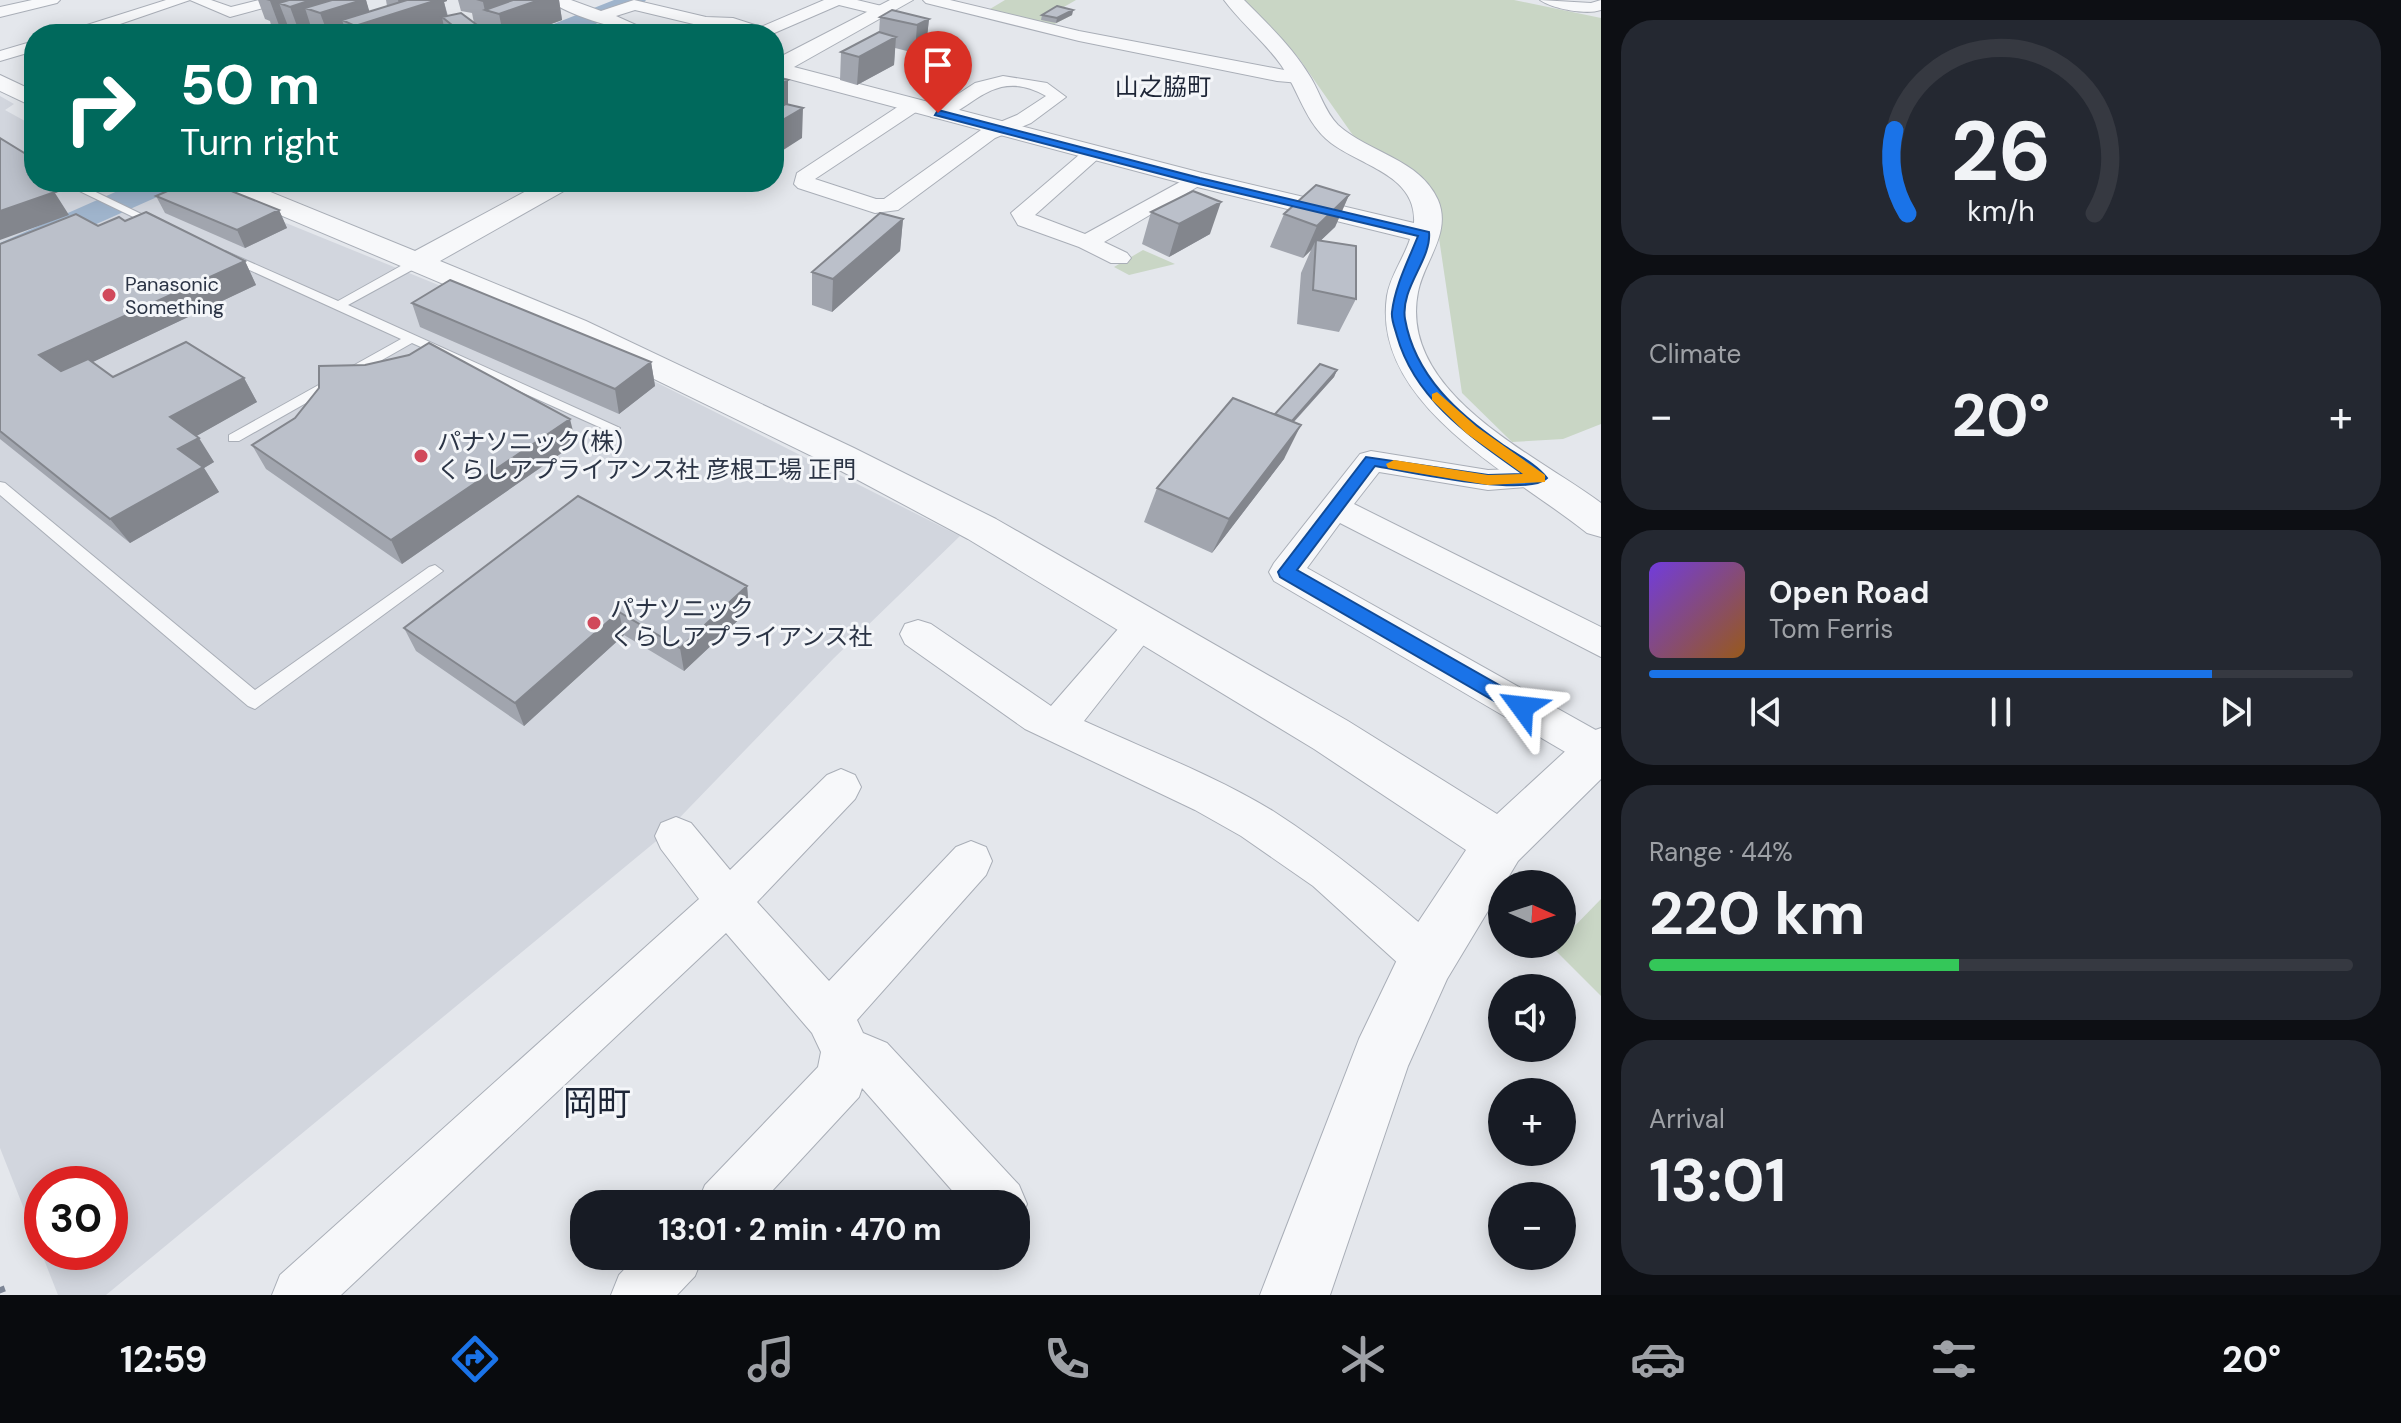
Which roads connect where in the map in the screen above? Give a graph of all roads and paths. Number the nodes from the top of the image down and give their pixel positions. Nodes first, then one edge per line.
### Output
1 (52, 0) edge
2 (182, 0) edge
3 (197, 0) edge
4 (277, 0) edge
5 (557, 0) edge
6 (838, 0) edge
7 (904, 0) edge
8 (931, 0) edge
9 (1233, 0) edge
10 (1548, 0) edge
11 (1599, 2) edge
12 (884, 11) junction
13 (0, 12) edge
14 (595, 16) junction
15 (106, 24) edge
16 (619, 24) edge
17 (736, 24) edge
18 (781, 24) edge
19 (24, 49) edge
20 (0, 56) edge
21 (784, 63) edge
22 (784, 71) edge
23 (1300, 78) junction
24 (0, 82) edge
25 (24, 95) edge
26 (912, 106) junction
27 (938, 113) junction
28 (999, 129) junction
29 (1093, 153) junction
30 (1198, 180) junction
31 (86, 192) edge
32 (248, 192) edge
33 (544, 192) edge
34 (170, 230) edge
35 (1425, 234) junction
36 (1087, 242) junction
37 (212, 249) edge
38 (1119, 258) dead end
39 (419, 261) junction
40 (339, 305) junction
41 (412, 338) junction
42 (613, 428) dead end
43 (234, 438) dead end
44 (1540, 478) junction
45 (0, 487) edge
46 (1335, 507) junction
47 (1601, 523) edge
48 (435, 571) dead end
49 (1144, 622) junction
50 (918, 634) dead end
51 (1601, 643) edge
52 (1063, 729) junction
53 (1599, 749) edge
54 (841, 787) dead end
55 (676, 836) dead end
56 (1500, 844) junction
57 (971, 861) dead end
58 (728, 902) junction
59 (1427, 959) junction
60 (838, 1033) junction
61 (737, 1190) edge
62 (988, 1190) edge
63 (300, 1295) edge
64 (1295, 1295) edge

1 - 13 street
2 - 15 street
3 - 4 street
5 - 14 street
6 - 12 street
6 - 18 street
7 - 12 street
8 - 23 street
9 - 23 street
10 - 11 street
12 - 21 street
14 - 16 street
14 - 17 street
19 - 20 street
22 - 26 street
23 - 35 street
24 - 25 street
26 - 27 street
26 - 28 street
27 - 28 street
27 - 28 street
28 - 29 street
29 - 30 street
29 - 36 street
30 - 35 street
30 - 36 street
31 - 34 lane
32 - 39 street
33 - 39 street
35 - 44 street
36 - 38 street
37 - 40 lane
39 - 40 lane
39 - 49 street
40 - 41 lane
41 - 42 lane
41 - 43 lane
44 - 46 street
44 - 47 street
45 - 48 lane
46 - 51 street
46 - 53 street
49 - 52 street
49 - 56 street
50 - 52 street
52 - 59 street
53 - 56 street
54 - 58 street
55 - 58 street
56 - 59 street
57 - 60 street
58 - 60 street
58 - 63 street
59 - 64 street
60 - 61 street
60 - 62 street

